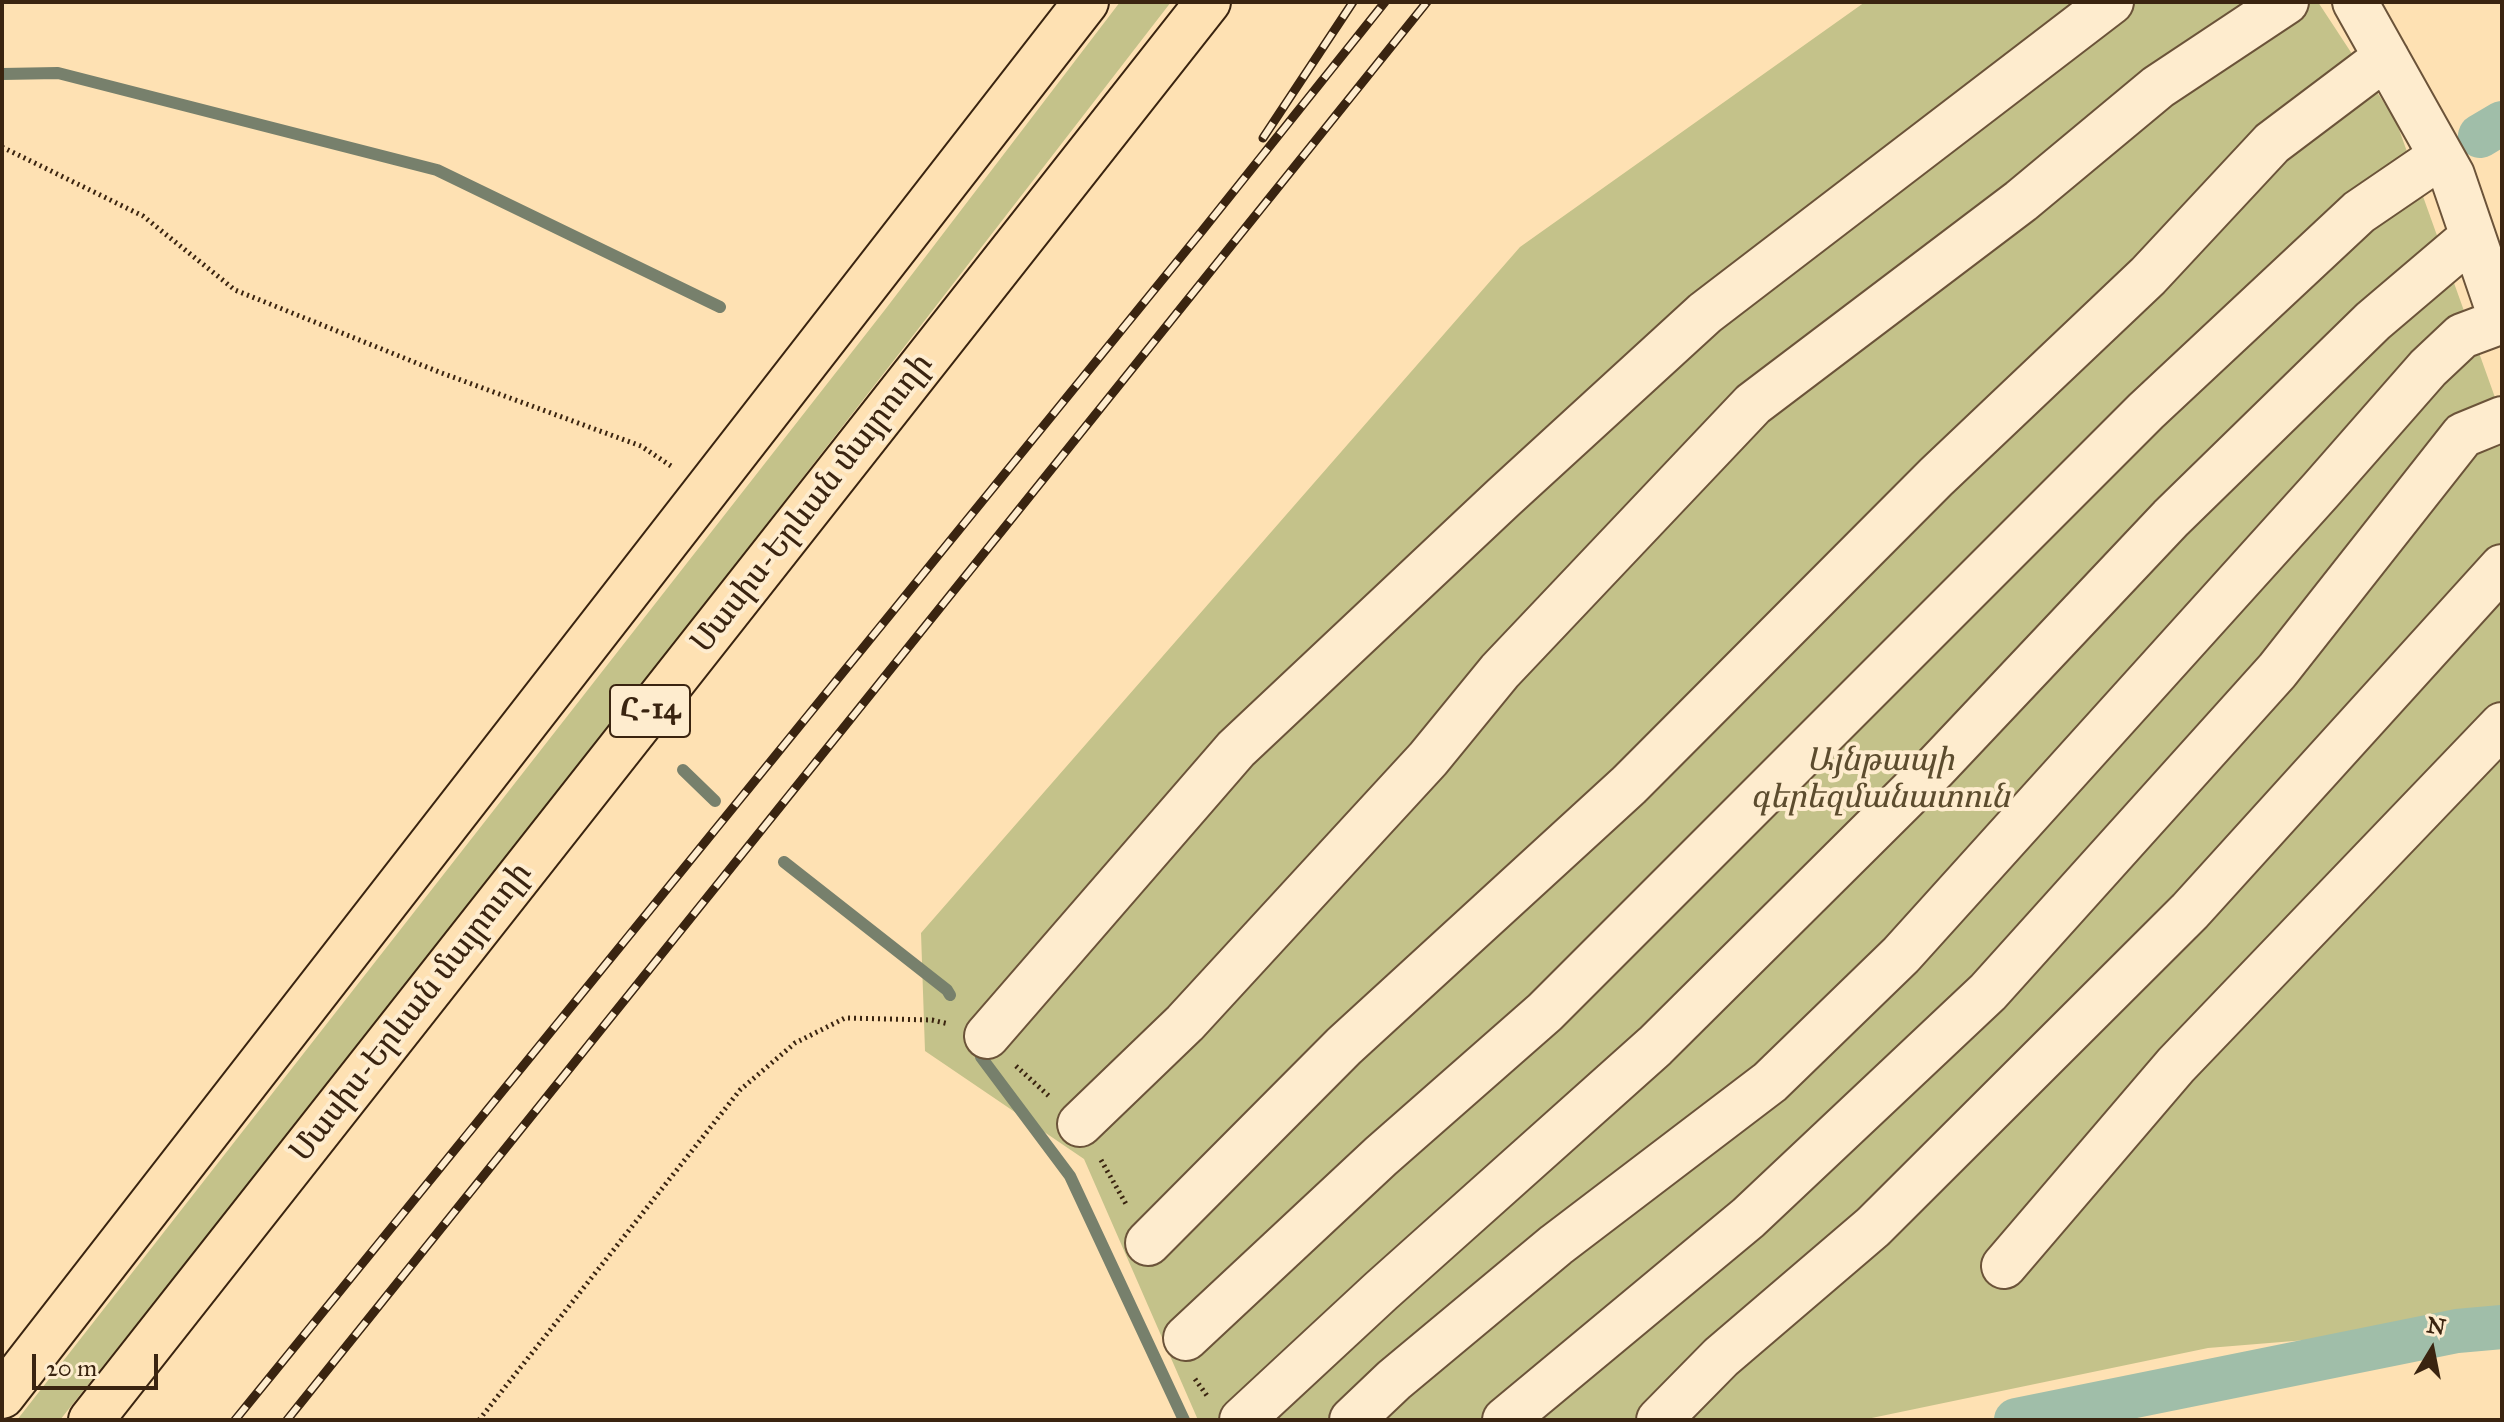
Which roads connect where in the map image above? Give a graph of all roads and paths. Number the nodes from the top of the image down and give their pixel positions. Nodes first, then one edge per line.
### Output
1 (1086, 2) edge
2 (1208, 2) edge
3 (2111, 2) edge
4 (2286, 2) edge
5 (2355, 2) edge
6 (2386, 57) junction
7 (2, 147) edge
8 (2441, 156) junction
9 (2473, 236) junction
10 (2502, 321) edge
11 (2502, 419) edge
12 (708, 491) junction
13 (2502, 567) edge
14 (2502, 725) edge
15 (987, 1036) junction
16 (1080, 1124) junction
17 (1148, 1243) joint
18 (2004, 1266) dead end
19 (1186, 1338) joint
20 (2, 1396) edge
21 (1226, 1410) edge
22 (91, 1420) edge
23 (479, 1420) edge
24 (1352, 1420) edge
25 (1505, 1420) edge
26 (1659, 1420) edge

1 - 12 main road, Հ-14
2 - 22 main road, Մասիս-Երևան մայրուղի / Հ-14
3 - 15 lane
4 - 16 lane
5 - 6 lane
6 - 8 lane
6 - 17 lane
7 - 12 path
8 - 9 lane
8 - 19 lane
9 - 10 lane
9 - 21 lane
10 - 24 lane
11 - 25 lane
12 - 20 main road, Հ-14
13 - 26 lane
14 - 18 lane
15 - 16 path
15 - 23 path
16 - 17 path
19 - 21 path

